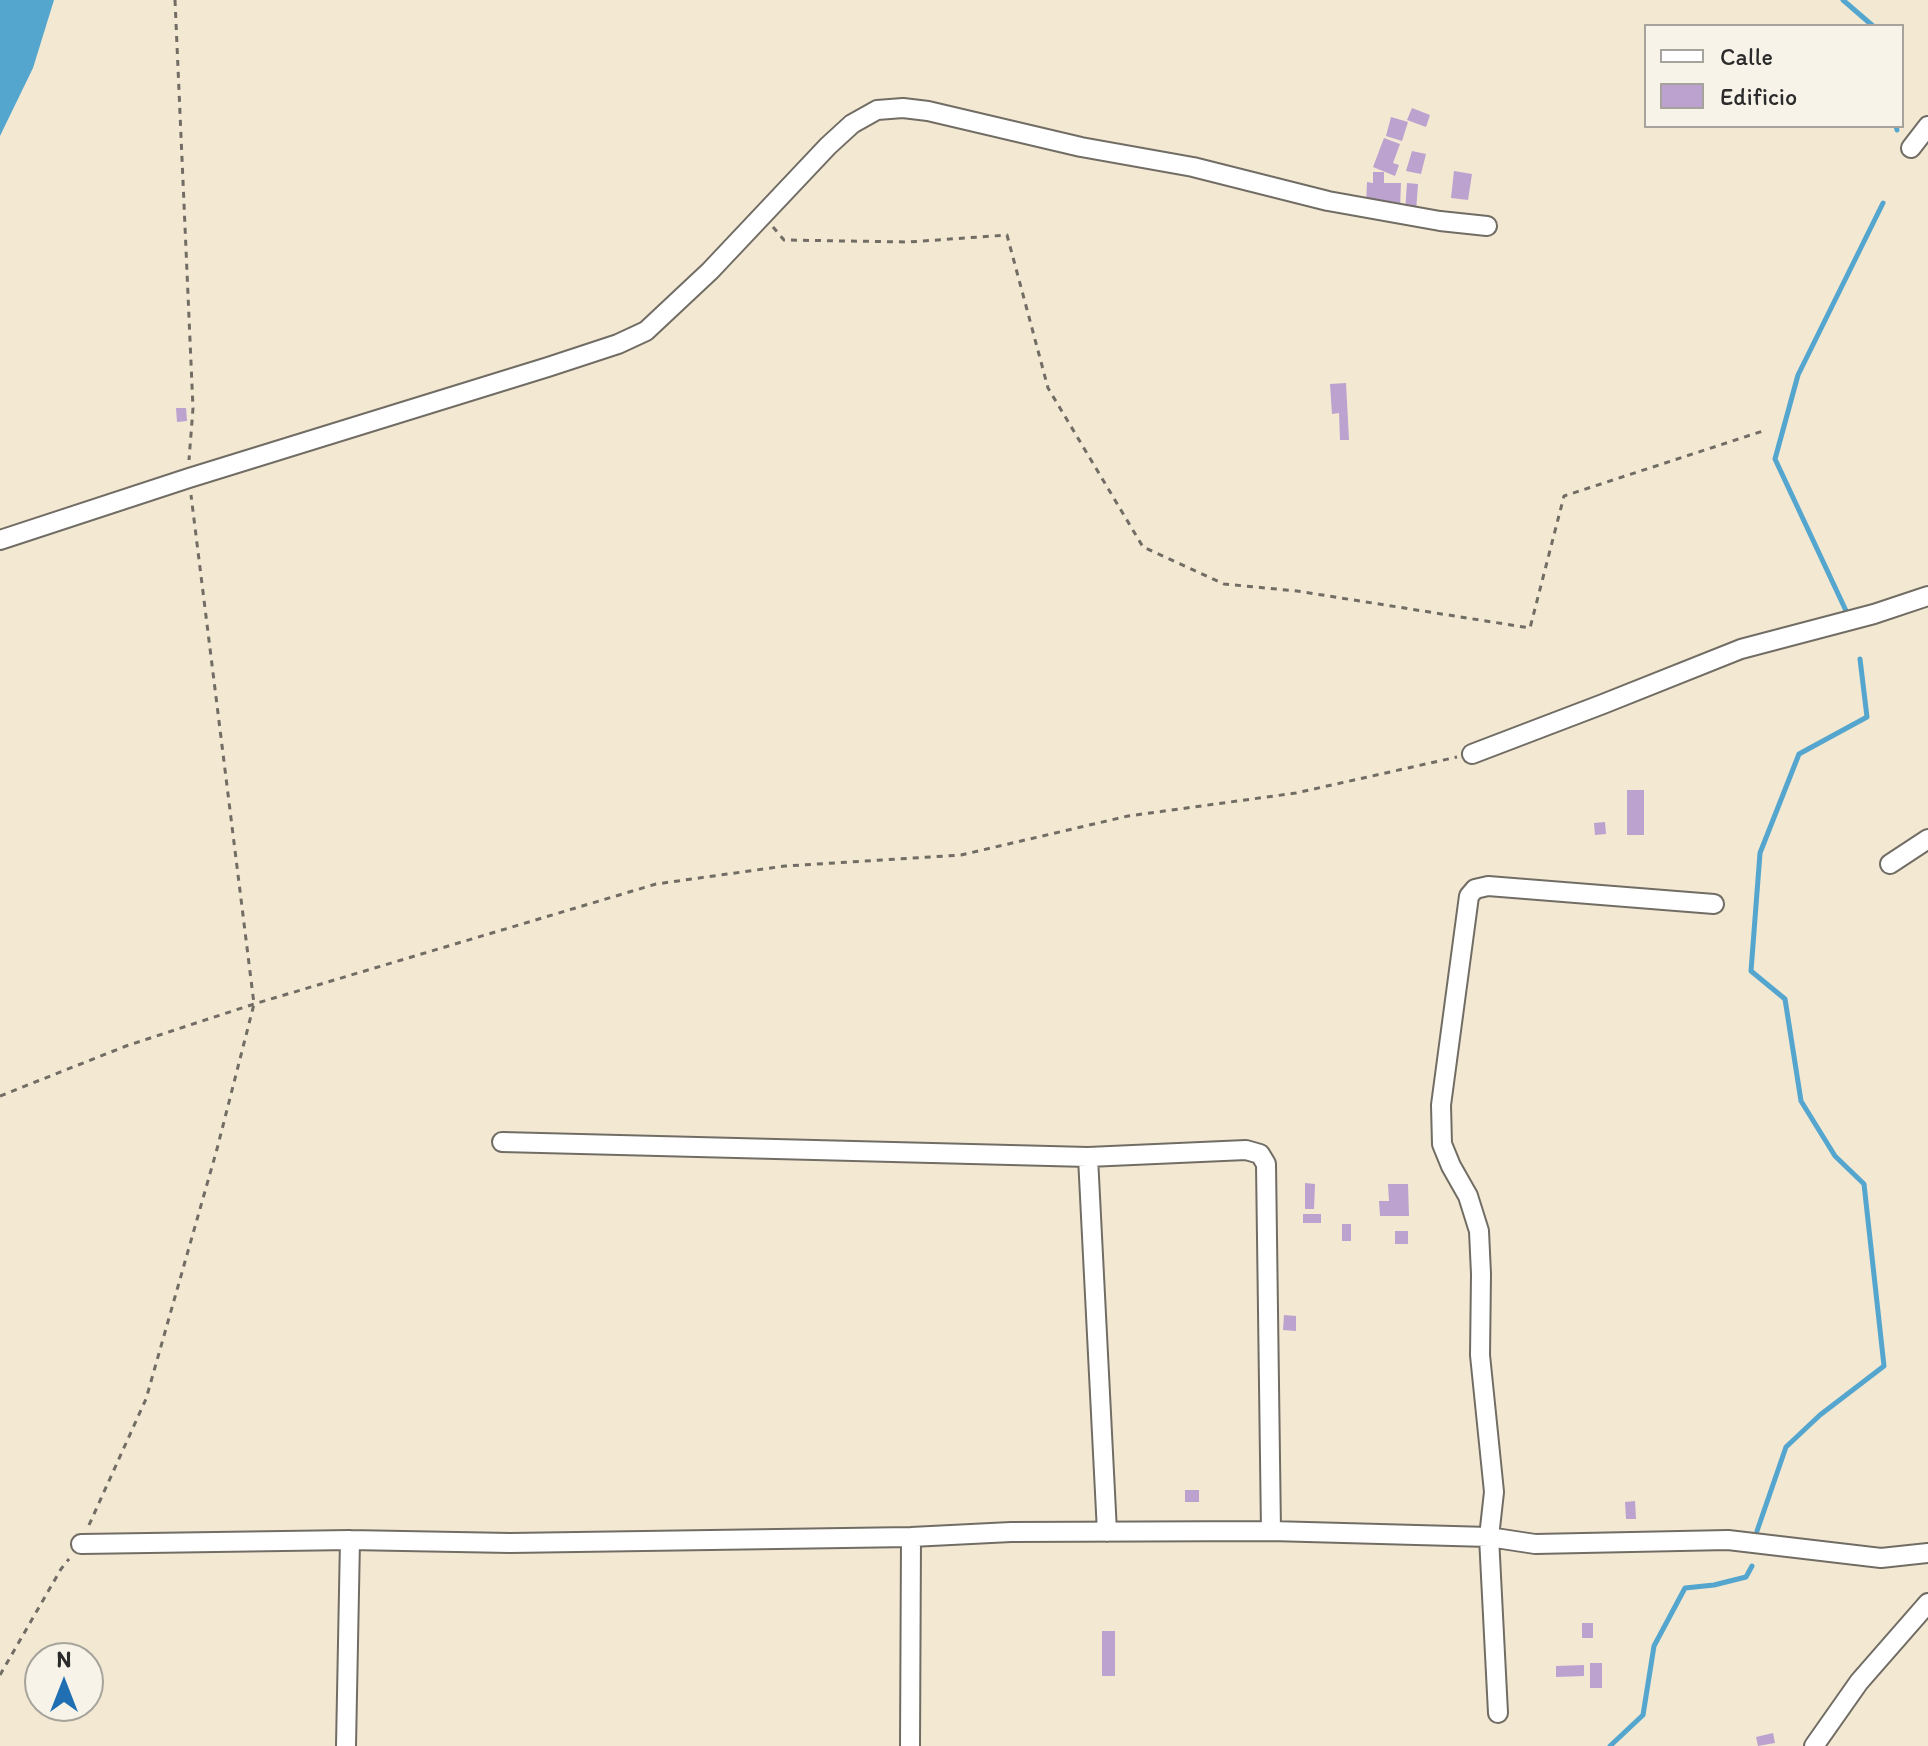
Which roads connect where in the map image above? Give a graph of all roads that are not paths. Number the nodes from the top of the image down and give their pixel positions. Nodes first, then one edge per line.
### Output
1 (1928, 126) edge
2 (1911, 148) dead end
3 (1487, 226) dead end
4 (0, 540) edge
5 (1928, 596) edge
6 (1472, 754) road end
7 (1928, 839) edge
8 (1890, 864) dead end
9 (1714, 904) dead end
10 (502, 1142) dead end
11 (1088, 1157) junction
12 (1271, 1531) junction
13 (1107, 1532) junction
14 (911, 1537) junction
15 (1489, 1537) junction
16 (350, 1540) junction
17 (81, 1544) road end
18 (1928, 1553) edge
19 (1928, 1603) edge
20 (1498, 1713) dead end
21 (346, 1746) edge
22 (910, 1746) edge
23 (1814, 1746) edge

1 - 2 street
3 - 4 street
5 - 6 street
7 - 8 street
9 - 15 street
10 - 11 street
11 - 12 street
11 - 13 street
12 - 13 street
12 - 15 street
13 - 14 street
14 - 16 street
14 - 22 street
15 - 18 street
15 - 20 street
16 - 17 street
16 - 21 street
19 - 23 street

